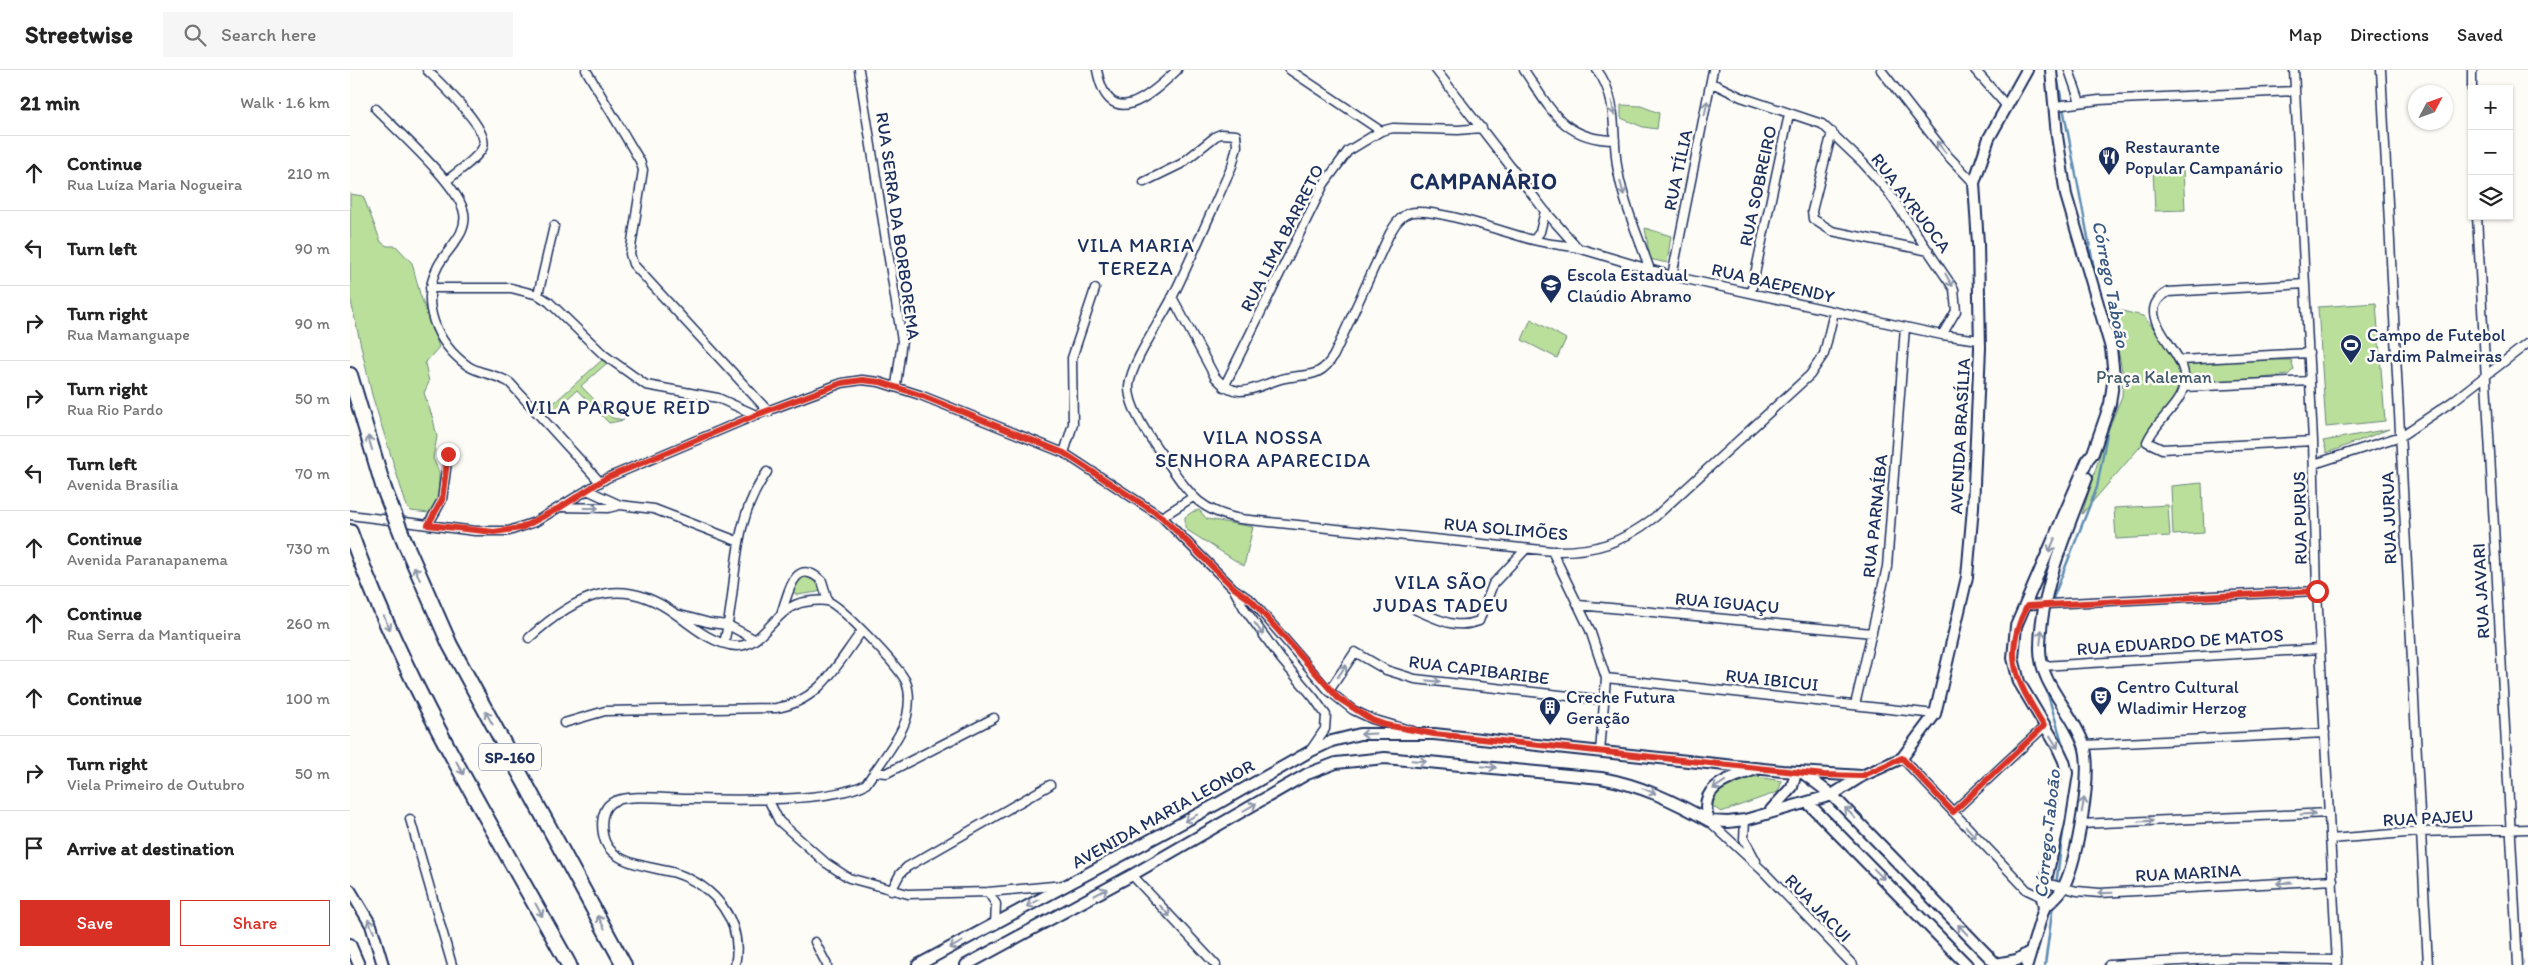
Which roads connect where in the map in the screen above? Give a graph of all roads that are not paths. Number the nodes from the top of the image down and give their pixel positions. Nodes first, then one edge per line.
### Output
1 (427, 70) edge
2 (586, 70) edge
3 (859, 70) edge
4 (1097, 70) edge
5 (1177, 70) edge
6 (1290, 70) edge
7 (1436, 70) edge
8 (1524, 70) edge
9 (1712, 70) edge
10 (1881, 70) edge
11 (1975, 70) edge
12 (2027, 70) edge
13 (2051, 70) edge
14 (2069, 70) edge
15 (2294, 70) edge
16 (2381, 70) edge
17 (2472, 70) edge
18 (1602, 72) edge
19 (1712, 83) junction
20 (2472, 85) edge
21 (2295, 90) junction
22 (2080, 102) junction
23 (2006, 105) junction
24 (2056, 106) junction
25 (376, 109) dead end
26 (1789, 114) junction
27 (1482, 128) junction
28 (1381, 131) junction
29 (1832, 132) junction
30 (1615, 140) junction
31 (446, 181) junction
32 (1144, 182) dead end
33 (1974, 182) junction
34 (1545, 211) junction
35 (2477, 220) edge
36 (554, 226) dead end
37 (1534, 240) junction
38 (1578, 248) junction
39 (1930, 251) junction
40 (1650, 270) junction
41 (1672, 276) junction
42 (2305, 284) junction
43 (430, 288) junction
44 (1095, 289) dead end
45 (1751, 292) junction
46 (538, 295) junction
47 (1172, 297) junction
48 (1834, 312) junction
49 (1905, 327) junction
50 (1942, 335) junction
51 (1980, 340) junction
52 (2528, 343) edge
53 (2309, 353) junction
54 (2181, 360) junction
55 (350, 375) edge
56 (2485, 378) junction
57 (2310, 381) junction
58 (896, 386) junction
59 (1224, 387) junction
60 (2185, 387) junction
61 (769, 412) junction
62 (756, 415) junction
63 (2401, 436) junction
64 (2314, 441) junction
65 (1064, 453) junction
66 (2093, 453) junction
67 (448, 454) dead end
68 (2314, 464) junction
69 (766, 472) dead end
70 (600, 482) junction
71 (587, 490) junction
72 (1193, 497) junction
73 (620, 505) junction
74 (561, 507) junction
75 (350, 515) edge
76 (1162, 517) junction
77 (428, 525) junction
78 (352, 539) edge
79 (738, 541) junction
80 (1526, 549) junction
81 (1552, 551) junction
82 (1234, 588) junction
83 (2317, 591) junction
84 (828, 601) junction
85 (2044, 604) junction
86 (1579, 605) junction
87 (2027, 606) junction
88 (1416, 610) dead end
89 (782, 611) junction
90 (676, 614) junction
91 (728, 625) junction
92 (862, 631) junction
93 (1872, 634) junction
94 (529, 638) dead end
95 (754, 639) junction
96 (724, 644) junction
97 (2320, 648) junction
98 (2042, 666) junction
99 (1606, 678) junction
100 (1329, 691) junction
101 (1605, 700) junction
102 (1855, 705) junction
103 (1935, 714) junction
104 (994, 718) dead end
105 (564, 723) dead end
106 (2044, 726) junction
107 (2325, 732) junction
108 (1434, 734) junction
109 (2084, 745) junction
110 (1309, 752) junction
111 (1600, 752) junction
112 (1902, 758) junction
113 (1758, 768) junction
114 (874, 772) junction
115 (1799, 772) junction
116 (1862, 776) junction
117 (1050, 785) dead end
118 (1832, 795) junction
119 (768, 799) junction
120 (1808, 802) junction
121 (1217, 804) junction
122 (1768, 812) junction
123 (1953, 812) junction
124 (2329, 813) junction
125 (410, 819) dead end
126 (1228, 820) junction
127 (1745, 820) junction
128 (1709, 821) junction
129 (2080, 824) junction
130 (2528, 829) edge
131 (2510, 830) junction
132 (2419, 832) junction
133 (2330, 839) junction
134 (1763, 871) junction
135 (1132, 875) junction
136 (2333, 880) junction
137 (1067, 884) junction
138 (2046, 884) junction
139 (2064, 886) junction
140 (350, 890) edge
141 (891, 891) junction
142 (988, 892) junction
143 (2043, 903) junction
144 (995, 925) junction
145 (815, 942) dead end
146 (350, 944) edge
147 (2031, 951) junction
148 (2337, 963) edge
149 (1996, 964) edge
150 (359, 965) edge
151 (383, 965) edge
152 (452, 965) edge
153 (569, 965) edge
154 (624, 965) edge
155 (735, 965) edge
156 (827, 965) edge
157 (918, 965) edge
158 (966, 965) edge
159 (1216, 965) edge
160 (1852, 965) edge
161 (1967, 965) edge
162 (2028, 965) edge
163 (2109, 965) edge
164 (2428, 965) edge
165 (2518, 965) edge

1 - 31 street
2 - 61 street
3 - 58 street, RUA SERRA DA BORBOREMA
4 - 5 street
6 - 28 street
7 - 27 street
8 - 30 street
9 - 19 street, RUA TÍLIA
33 -> 10 street
11 - 23 street
12 - 23 street, AVENIDA BRASÍLIA
13 - 24 street
14 - 22 street
15 - 21 street, RUA PURUS
16 - 63 street, RUA JURUA
17 - 20 street
18 -> 30 street
19 - 26 street, RUA AYRUOCA
41 -> 19 street, RUA TÍLIA
21 - 22 street
21 - 42 street, RUA PURUS
22 - 24 street
23 - 33 street, AVENIDA BRASÍLIA
24 - 66 street
25 - 31 street
26 - 29 street, RUA AYRUOCA
26 - 45 street, RUA SOBREIRO
27 - 28 street, RUA LIMA BARRETO
27 - 34 street
28 - 59 street, RUA LIMA BARRETO
29 - 39 street, RUA AYRUOCA
29 - 39 street
30 -> 40 street
31 - 43 street
32 - 47 street
33 - 51 street, AVENIDA BRASÍLIA
34 - 37 street
34 - 38 street
35 - 56 street, RUA JAVARI
36 - 46 street
37 - 38 street, RUA BAEPENDY
37 - 59 street, RUA BAEPENDY
38 - 40 street, RUA BAEPENDY
39 -> 50 street, RUA AYRUOCA
40 - 41 street, RUA BAEPENDY
41 - 45 street, RUA BAEPENDY
42 - 53 street, RUA PURUS
42 - 54 street
43 - 46 street
43 - 70 street
44 - 65 street
45 - 48 street, RUA BAEPENDY
46 - 62 street
47 - 59 street
47 - 72 street
48 - 49 street, RUA BAEPENDY
48 - 81 street, RUA SOLIMÕES
49 - 50 street, RUA BAEPENDY
49 - 93 street, RUA PARNAÍBA
50 - 51 street, RUA BAEPENDY
51 - 103 street, AVENIDA BRASÍLIA
52 - 56 street
53 - 54 street
53 - 57 street, RUA PURUS
54 - 60 street
154 -> 55 highway, SP-160, bridge
56 - 63 street
56 - 131 street, RUA JAVARI
57 - 60 street
57 - 64 street, RUA PURUS
58 - 61 street
58 - 65 street
60 - 64 street
61 - 62 street
62 - 70 street
63 - 68 street
63 - 132 street, RUA JURUA
64 - 68 street, RUA PURUS
65 - 76 street
66 - 85 street
66 -> 87 street
67 - 77 street
68 - 83 street, RUA PURUS
69 - 79 street
70 - 71 street
71 - 73 street
71 - 74 street
72 - 76 street
72 - 80 street, RUA SOLIMÕES
74 -> 73 street
73 - 79 street
74 - 77 street
75 - 77 street
76 - 82 street
78 -> 153 highway, SP-160
79 - 91 street
80 - 81 street, RUA SOLIMÕES
80 - 88 street
81 - 86 street
82 - 100 street
82 -> 110 street
83 - 85 street
83 - 97 street, RUA PURUS
84 - 89 street
84 - 89 street
84 - 92 street
85 - 87 street
98 -> 85 street
86 - 93 street, RUA IGUAÇU
86 - 99 street
87 - 106 street
89 - 95 street
90 - 91 street
90 - 94 street
90 - 96 street
91 - 95 street
91 - 96 street
92 - 105 street
92 - 114 street
93 - 102 street, RUA PARNAÍBA
95 - 96 street
97 - 98 street, RUA EDUARDO DE MATOS
97 - 107 street, RUA PURUS
98 - 109 street
99 - 101 street
99 - 102 street, RUA IBICUI
100 -> 101 street, RUA CAPIBARIBE
100 - 108 street
101 - 111 street
102 - 103 street, RUA IBICUI
103 - 112 street, AVENIDA BRASÍLIA
104 - 114 street
106 - 123 street
106 -> 138 street
107 - 109 street
107 - 124 street, RUA PURUS
108 -> 110 street, AVENIDA MARIA LEONOR
108 - 111 street, AVENIDA MARIA LEONOR
129 -> 109 street
110 - 121 street, AVENIDA MARIA LEONOR
111 - 113 street, AVENIDA BRASÍLIA
112 - 116 street, AVENIDA BRASÍLIA
112 - 123 street
113 - 115 street, AVENIDA BRASÍLIA
113 -> 128 street
114 - 119 street
115 - 116 street, AVENIDA BRASÍLIA
115 - 118 street
115 - 122 street
116 - 118 street, AVENIDA BRASÍLIA
117 - 141 street
118 - 120 street, AVENIDA BRASÍLIA
149 -> 118 street
119 - 141 street
119 - 155 street
120 - 122 street, AVENIDA BRASÍLIA
120 -> 161 street
121 - 126 street
121 -> 137 street, AVENIDA MARIA LEONOR
122 - 127 street, AVENIDA BRASÍLIA
123 -> 143 street
129 -> 124 street
124 - 133 street, RUA PURUS
125 - 152 street
126 -> 128 street, AVENIDA MARIA LEONOR
126 - 135 street, AVENIDA MARIA LEONOR
127 - 128 street, AVENIDA BRASÍLIA
127 - 134 street, RUA JACUI
128 - 134 street, RUA JACUI
129 - 139 street
130 - 131 street, RUA PAJEU
131 - 132 street, RUA PAJEU
131 - 165 street, RUA JAVARI
132 - 133 street, RUA PAJEU
132 - 164 street, RUA JURUA
133 - 136 street, RUA PURUS
134 - 160 street, RUA JACUI
158 -> 135 street, AVENIDA MARIA LEONOR
135 -> 159 street
136 -> 139 street, RUA MARINA
136 - 148 street, RUA PURUS
137 - 142 street
137 -> 144 street, AVENIDA MARIA LEONOR
138 - 139 street, RUA MARINA
138 - 143 street
139 - 143 street
151 -> 140 street
141 - 142 street
142 - 144 street
143 - 147 street
144 -> 157 street, AVENIDA MARIA LEONOR
145 - 156 street
146 - 150 street
147 - 149 street
147 - 162 street
148 - 163 street

